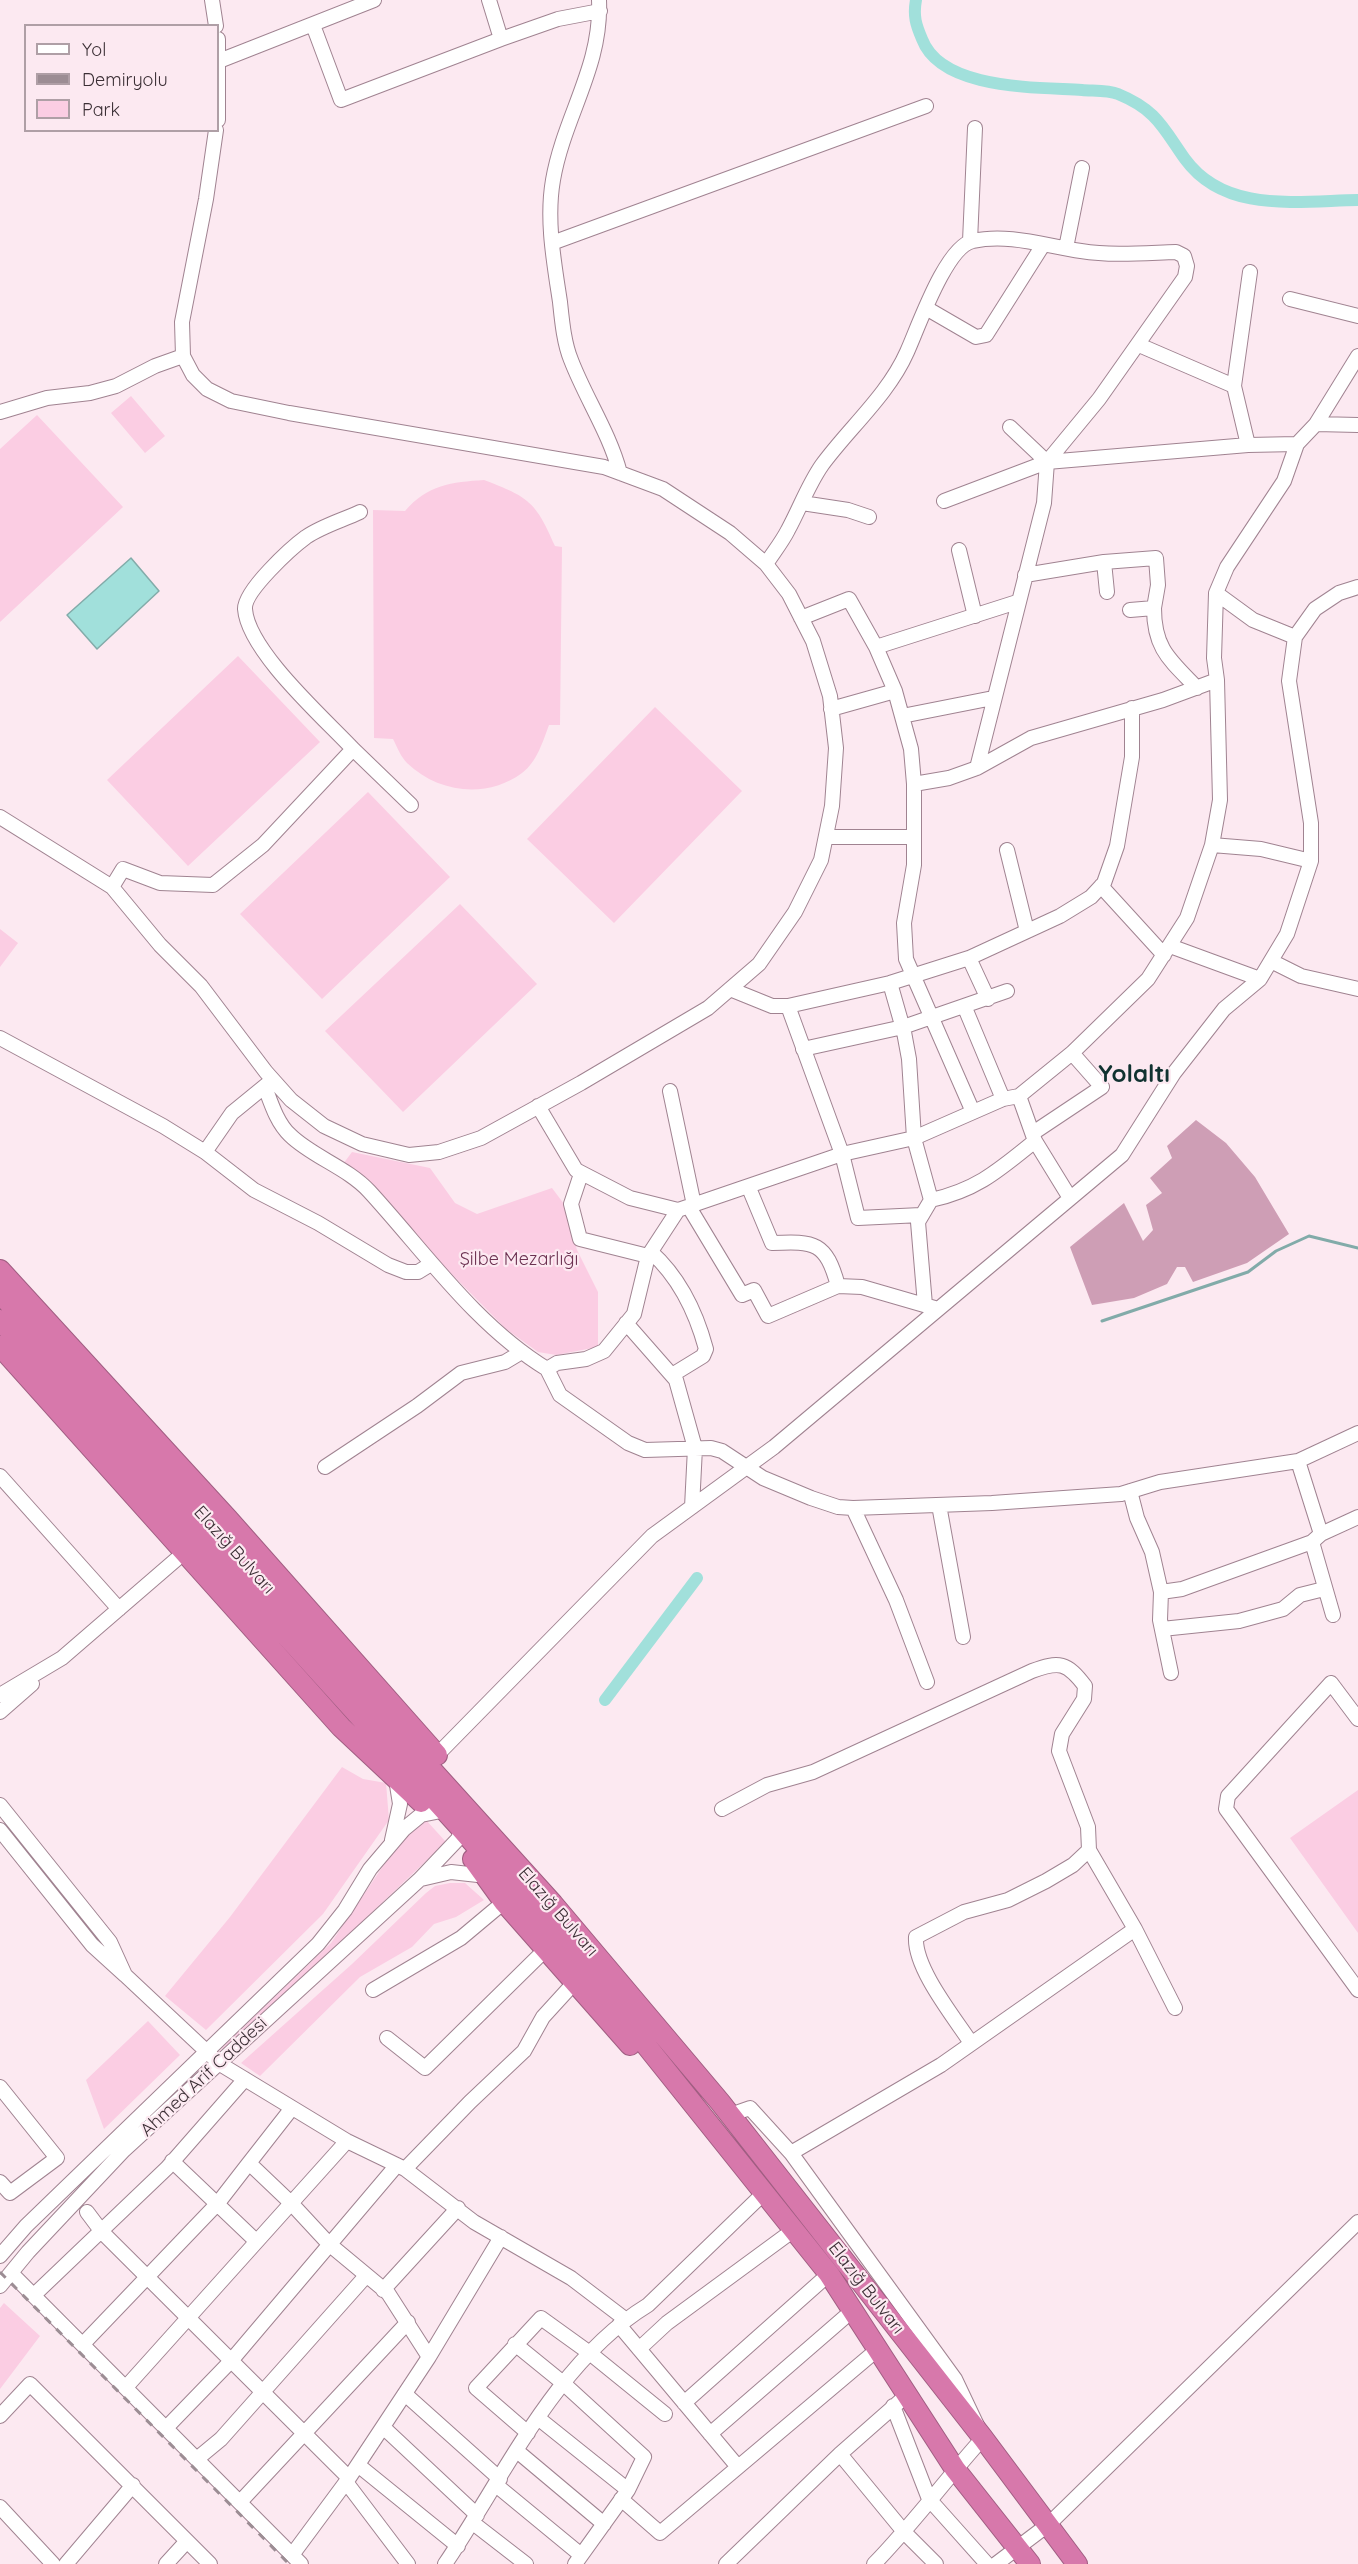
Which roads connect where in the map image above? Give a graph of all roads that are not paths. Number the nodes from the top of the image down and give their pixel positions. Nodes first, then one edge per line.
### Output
1 (212, 0) edge
2 (374, 0) edge
3 (489, 0) edge
4 (599, 6) edge
5 (216, 24) edge
6 (313, 25) junction
7 (501, 39) junction
8 (219, 61) edge
9 (926, 106) dead end
10 (975, 128) dead end
11 (216, 132) edge
12 (1082, 168) dead end
13 (970, 241) junction
14 (552, 243) junction
15 (1043, 245) junction
16 (1066, 248) junction
17 (1250, 272) dead end
18 (1290, 299) dead end
19 (926, 308) junction
20 (1358, 316) edge
21 (1139, 345) junction
22 (183, 356) junction
23 (1358, 356) edge
24 (1234, 386) junction
25 (0, 412) edge
26 (1316, 424) junction
27 (1358, 424) edge
28 (1010, 427) dead end
29 (1297, 444) junction
30 (1248, 445) junction
31 (1047, 462) junction
32 (620, 473) junction
33 (944, 501) dead end
34 (802, 503) junction
35 (360, 512) dead end
36 (869, 517) dead end
37 (958, 550) dead end
38 (1104, 562) junction
39 (766, 564) junction
40 (1025, 575) junction
41 (1358, 587) edge
42 (1107, 592) dead end
43 (1216, 593) junction
44 (1017, 602) junction
45 (1154, 608) junction
46 (1130, 610) dead end
47 (975, 616) junction
48 (801, 618) junction
49 (1295, 637) junction
50 (876, 647) junction
51 (1217, 680) junction
52 (1197, 688) junction
53 (895, 691) junction
54 (993, 698) junction
55 (1132, 708) junction
56 (831, 709) junction
57 (902, 716) junction
58 (353, 749) junction
59 (977, 768) junction
60 (914, 784) junction
61 (411, 805) dead end
62 (0, 817) edge
63 (826, 837) junction
64 (914, 837) junction
65 (1212, 845) junction
66 (1007, 850) dead end
67 (1311, 861) junction
68 (112, 886) junction
69 (1101, 886) junction
70 (1027, 931) junction
71 (1167, 951) junction
72 (969, 958) junction
73 (1271, 961) junction
74 (913, 976) junction
75 (1260, 979) junction
76 (890, 982) junction
77 (730, 989) junction
78 (1358, 989) edge
79 (1007, 991) dead end
80 (988, 999) junction
81 (788, 1006) junction
82 (965, 1008) junction
83 (933, 1019) junction
84 (903, 1027) junction
85 (0, 1038) edge
86 (803, 1049) junction
87 (1072, 1053) junction
88 (269, 1083) junction
89 (670, 1091) dead end
90 (1019, 1096) junction
91 (1003, 1099) junction
92 (538, 1106) junction
93 (973, 1112) junction
94 (1034, 1137) junction
95 (914, 1138) junction
96 (205, 1152) junction
97 (842, 1154) junction
98 (581, 1174) junction
99 (749, 1188) junction
100 (1070, 1198) junction
101 (931, 1200) junction
102 (687, 1207) junction
103 (921, 1215) junction
104 (650, 1254) junction
105 (431, 1264) junction
106 (0, 1270) edge
107 (838, 1286) junction
108 (0, 1293) edge
109 (932, 1307) junction
110 (0, 1320) edge
111 (626, 1323) junction
112 (0, 1346) edge
113 (520, 1353) junction
114 (546, 1369) junction
115 (672, 1375) junction
116 (1358, 1433) edge
117 (695, 1448) junction
118 (1298, 1461) junction
119 (748, 1466) junction
120 (325, 1467) dead end
121 (184, 1472) junction
122 (0, 1476) edge
123 (1130, 1491) junction
124 (939, 1505) junction
125 (693, 1507) junction
126 (854, 1508) junction
127 (1358, 1517) edge
128 (1317, 1538) junction
129 (225, 1540) junction
130 (186, 1551) junction
131 (1324, 1589) junction
132 (1161, 1592) junction
133 (119, 1609) junction
134 (1333, 1616) dead end
135 (1162, 1629) junction
136 (963, 1637) dead end
137 (62, 1658) junction
138 (1171, 1673) dead end
139 (927, 1682) dead end
140 (0, 1695) edge
141 (0, 1712) edge
142 (1358, 1719) edge
143 (437, 1755) junction
144 (396, 1779) junction
145 (0, 1805) edge
146 (722, 1809) dead end
147 (438, 1810) junction
148 (463, 1827) junction
149 (0, 1830) edge
150 (390, 1845) junction
151 (1089, 1850) junction
152 (494, 1876) junction
153 (419, 1880) junction
154 (504, 1902) junction
155 (1135, 1929) junction
156 (545, 1950) junction
157 (125, 1975) junction
158 (574, 1983) junction
159 (373, 1990) dead end
160 (1358, 1990) edge
161 (1175, 2008) dead end
162 (387, 2038) dead end
163 (971, 2043) junction
164 (205, 2050) junction
165 (220, 2064) junction
166 (696, 2073) junction
167 (245, 2079) junction
168 (0, 2087) edge
169 (687, 2095) junction
170 (292, 2108) junction
171 (730, 2115) junction
172 (347, 2141) junction
173 (791, 2152) junction
174 (172, 2162) junction
175 (249, 2163) junction
176 (401, 2167) junction
177 (0, 2182) edge
178 (764, 2193) junction
179 (218, 2203) junction
180 (291, 2203) junction
181 (458, 2208) junction
182 (87, 2212) dead end
183 (1358, 2222) edge
184 (795, 2229) junction
185 (1358, 2230) edge
186 (102, 2232) junction
187 (501, 2237) junction
188 (1342, 2238) junction
189 (256, 2241) junction
190 (329, 2244) junction
191 (0, 2256) edge
192 (11, 2273) junction
193 (829, 2274) junction
194 (148, 2277) junction
195 (365, 2277) junction
196 (0, 2286) edge
197 (383, 2290) junction
198 (34, 2295) junction
199 (853, 2310) junction
200 (187, 2317) junction
201 (408, 2322) junction
202 (622, 2322) junction
203 (83, 2344) junction
204 (515, 2344) junction
205 (639, 2349) junction
206 (878, 2349) junction
207 (591, 2354) junction
208 (429, 2357) junction
209 (230, 2362) junction
210 (563, 2383) junction
211 (127, 2386) junction
212 (263, 2394) junction
213 (405, 2394) junction
214 (900, 2401) junction
215 (684, 2403) junction
216 (664, 2414) dead end
217 (0, 2416) edge
218 (538, 2418) junction
219 (167, 2427) junction
220 (383, 2427) junction
221 (528, 2433) junction
222 (305, 2434) junction
223 (710, 2434) junction
224 (983, 2438) junction
225 (517, 2451) junction
226 (840, 2454) junction
227 (198, 2458) junction
228 (358, 2465) junction
229 (738, 2468) junction
230 (955, 2469) junction
231 (348, 2480) junction
232 (498, 2482) junction
233 (133, 2485) junction
234 (625, 2495) junction
235 (929, 2499) junction
236 (241, 2501) junction
237 (0, 2507) edge
238 (475, 2519) junction
239 (603, 2524) junction
240 (1049, 2524) junction
241 (905, 2533) junction
242 (187, 2541) junction
243 (452, 2555) edge
244 (1024, 2556) edge
245 (297, 2559) edge
246 (578, 2560) edge
247 (53, 2564) edge
248 (66, 2564) edge
249 (166, 2564) edge
250 (210, 2564) edge
251 (408, 2564) edge
252 (463, 2564) edge
253 (526, 2564) edge
254 (726, 2564) edge
255 (874, 2564) edge
256 (936, 2564) edge
257 (987, 2564) edge
258 (996, 2564) edge
259 (1077, 2564) edge

1 - 5 street
2 - 6 street
3 - 7 street
4 - 7 street
4 - 14 street
6 - 7 street
6 - 8 street
9 - 14 street
10 - 13 street
11 - 22 street
12 - 16 street
13 - 15 street
13 - 19 street
14 - 32 street
15 - 16 street
15 - 19 street
16 - 21 street
17 - 24 street
18 - 20 street
19 - 34 street
21 - 24 street
21 - 31 street
22 - 25 street
22 - 32 street
23 - 26 street
24 - 30 street
26 - 27 street
26 - 29 street
28 - 31 street
29 - 30 street
29 - 43 street
30 - 31 street
31 - 33 street
31 - 40 street
32 - 39 street
34 - 36 street
34 - 39 street
35 - 58 street
37 - 47 street
38 - 40 street
38 - 42 street
38 - 45 street
39 - 48 street
40 - 44 street
41 - 49 street
43 - 49 street
43 - 51 street
44 - 47 street
44 - 54 street
45 - 46 street
45 - 52 street
47 - 50 street
48 - 50 street
48 - 56 street
49 - 67 street
50 - 53 street
51 - 52 street
51 - 65 street
52 - 55 street
53 - 56 street
53 - 57 street
54 - 57 street
54 - 59 street
55 - 59 street
55 - 69 street
56 - 63 street
57 - 60 street
58 - 61 street
58 - 68 street
59 - 60 street
60 - 64 street
62 - 68 street
63 - 64 street
63 - 77 street
64 - 74 street
65 - 67 street
65 - 71 street
66 - 70 street
67 - 73 street
68 - 88 street
69 - 70 street
69 - 71 street
70 - 72 street
71 - 75 street
71 - 87 street
72 - 74 street
72 - 80 street
73 - 75 street
73 - 78 street
74 - 76 street
74 - 83 street
75 - 100 street
76 - 81 street
76 - 84 street
77 - 81 street
77 - 92 street
79 - 80 street
80 - 82 street
81 - 86 street
82 - 83 street
82 - 91 street
83 - 84 street
83 - 93 street
84 - 86 street
84 - 95 street
85 - 96 street
86 - 97 street
87 - 90 street
87 - 94 street
88 - 92 street
88 - 96 street
88 - 105 street
89 - 102 street
90 - 91 street
90 - 94 street
91 - 93 street
92 - 98 street
93 - 95 street
94 - 100 street
94 - 101 street
95 - 97 street
95 - 101 street
96 - 105 street
97 - 99 street
97 - 103 street
98 - 102 street
98 - 104 street
99 - 102 street
99 - 107 street
100 - 109 street
101 - 103 street
102 - 104 street
102 - 107 street
103 - 109 street
104 - 111 street
104 - 115 street
105 - 113 street
106 - 121 highway
107 - 109 street
108 - 129 highway, Elazığ Bulvarı
109 - 119 street
110 - 147 highway, Elazığ Bulvarı
111 - 114 street
111 - 115 street
112 - 130 highway
113 - 114 street
113 - 120 street
114 - 117 street
115 - 117 street
116 - 118 street
117 - 119 street
117 - 125 street
118 - 123 street
118 - 128 street
119 - 125 street
119 - 126 street
121 - 129 highway
121 - 143 highway
122 - 133 street
123 - 124 street
123 - 132 street
124 - 126 street
124 - 136 street
125 - 143 street
126 - 139 street
127 - 128 street
128 - 131 street
128 - 132 street
129 - 148 highway, Elazığ Bulvarı
130 - 133 street
130 - 144 highway
131 - 134 street
131 - 135 street
132 - 135 street
133 - 137 street
135 - 138 street
137 - 140 street
137 - 141 street
142 - 160 street
143 - 166 highway
144 - 147 highway
144 - 150 street, Ahmed Arif Caddesi
145 - 157 street
146 - 151 street
147 - 148 highway, Elazığ Bulvarı
147 - 150 street, Ahmed Arif Caddesi
148 - 152 highway, Elazığ Bulvarı
148 - 153 street, Ahmed Arif Caddesi
148 - 166 highway, Elazığ Bulvarı
149 - 157 street
150 - 164 street, Ahmed Arif Caddesi
151 - 155 street
151 - 163 street
152 - 153 street, Ahmed Arif Caddesi
152 - 154 highway
152 - 169 highway, Elazığ Bulvarı
153 - 165 street, Ahmed Arif Caddesi
154 - 156 highway
154 - 159 street
155 - 161 street
155 - 163 street
156 - 158 highway
156 - 162 street
157 - 164 street
158 - 169 highway
158 - 176 street
163 - 173 street
164 - 165 street
164 - 191 street, Ahmed Arif Caddesi
165 - 167 street
165 - 192 street, Ahmed Arif Caddesi
166 - 171 highway, Elazığ Bulvarı
167 - 170 street
167 - 174 street
168 - 177 street
169 - 178 highway, Elazığ Bulvarı
170 - 172 street
170 - 175 street
171 - 173 street
171 - 224 highway, Elazığ Bulvarı
172 - 176 street
172 - 180 street
173 - 224 street
174 - 179 street
174 - 186 street
175 - 179 street
175 - 180 street
176 - 181 street
176 - 190 street
178 - 184 highway, Elazığ Bulvarı
178 - 202 street
179 - 189 street
179 - 194 street
180 - 189 street
180 - 190 street
181 - 187 street
181 - 197 street
182 - 186 street
183 - 188 street
184 - 193 highway, Elazığ Bulvarı
184 - 205 street
185 - 188 street
186 - 194 street
186 - 198 street
187 - 202 street
187 - 208 street
188 - 240 street
189 - 200 street
190 - 195 street
190 - 209 street
192 - 196 street, Ahmed Arif Caddesi
192 - 198 street
193 - 199 highway, Elazığ Bulvarı
193 - 215 street
194 - 200 street
194 - 203 street
195 - 197 street
195 - 212 street
197 - 201 street
198 - 203 street
199 - 206 highway, Elazığ Bulvarı
199 - 223 street
200 - 209 street
200 - 211 street
201 - 208 street
201 - 222 street
202 - 205 street
202 - 207 street
203 - 211 street
204 - 207 street
204 - 210 street
204 - 221 street
205 - 215 street
206 - 214 highway, Elazığ Bulvarı
206 - 229 street
207 - 210 street
207 - 216 street
208 - 213 street
209 - 212 street
209 - 219 street
210 - 218 street
210 - 234 street
211 - 219 street
212 - 222 street
212 - 227 street
213 - 220 street
213 - 232 street
214 - 226 street
214 - 230 highway, Elazığ Bulvarı
214 - 235 street
215 - 223 street
217 - 233 street
218 - 221 street
218 - 234 street
219 - 227 street
220 - 228 street
220 - 238 street
221 - 225 street
222 - 231 street
222 - 236 street
223 - 229 street
224 - 230 street
224 - 240 highway, Elazığ Bulvarı
225 - 232 street
225 - 239 street
226 - 241 street
226 - 254 street
227 - 236 street
228 - 231 street
228 - 243 street
229 - 234 street
230 - 235 street
230 - 244 highway, Elazığ Bulvarı
231 - 245 street
231 - 251 street
232 - 238 street
232 - 246 street
233 - 242 street
233 - 248 street
234 - 239 street
235 - 241 street
235 - 257 street
236 - 245 street
237 - 247 street
238 - 243 street
238 - 253 street
239 - 246 street
240 - 244 street
240 - 259 highway, Elazığ Bulvarı
241 - 255 street
241 - 256 street
242 - 249 street
242 - 250 street
243 - 252 street
244 - 258 street

